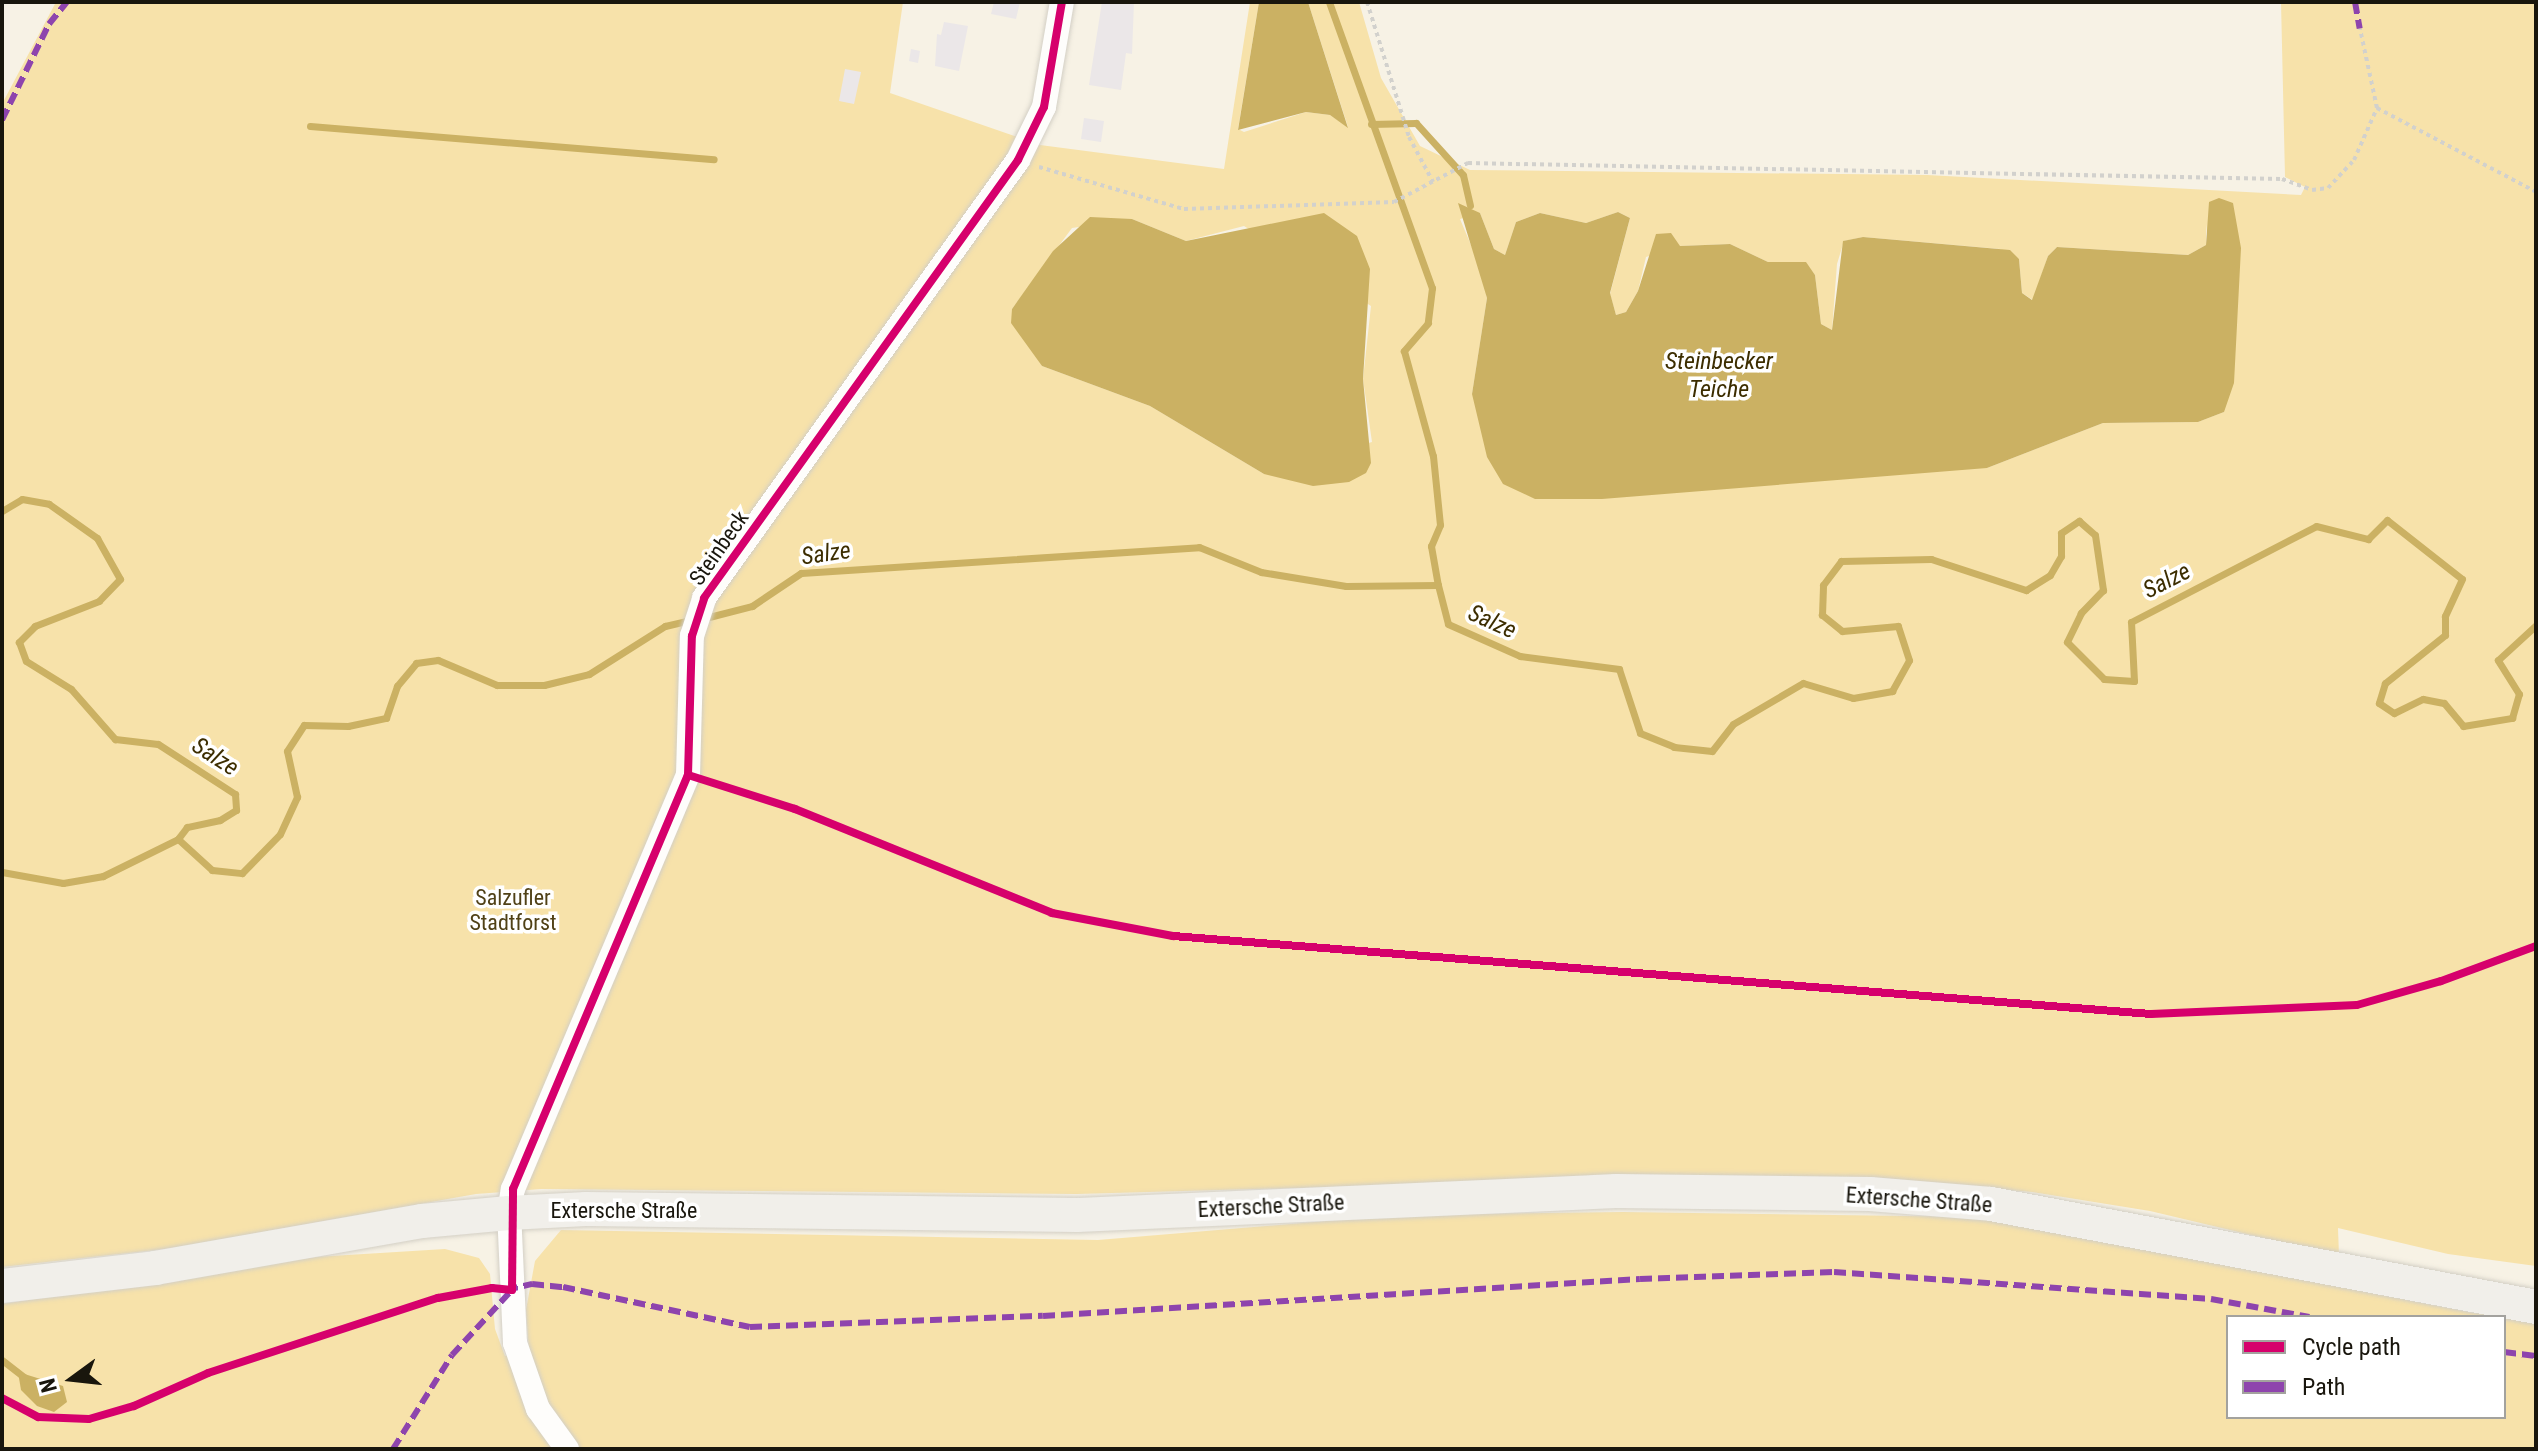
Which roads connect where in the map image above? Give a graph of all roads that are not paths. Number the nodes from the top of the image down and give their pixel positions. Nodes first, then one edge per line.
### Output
1 (1062, 2) edge
2 (509, 1213) junction
3 (2, 1286) edge
4 (2536, 1307) edge
5 (567, 1449) edge

1 - 2 street, Steinbeck
2 - 3 main road, Extersche Straße
2 - 4 main road, Extersche Straße
2 - 5 street, Steinbeck

